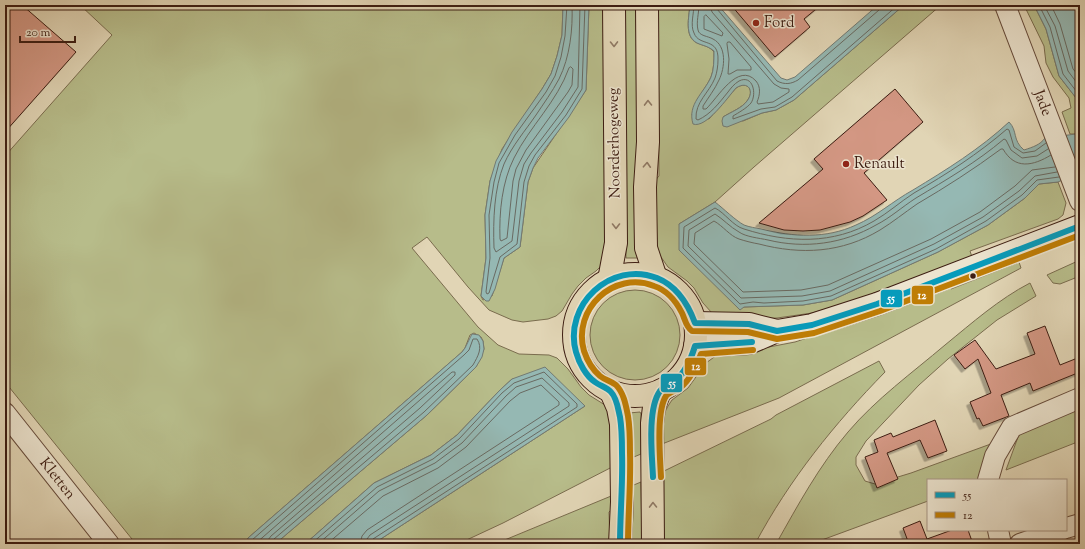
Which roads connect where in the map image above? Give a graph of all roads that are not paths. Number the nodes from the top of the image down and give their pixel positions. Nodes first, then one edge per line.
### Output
1 (614, 5) edge
2 (647, 5) edge
3 (1005, 5) edge
4 (1078, 196) edge
5 (1080, 226) edge
6 (656, 278) junction
7 (609, 280) junction
8 (695, 323) junction
9 (777, 331) junction
10 (695, 346) junction
11 (660, 391) junction
12 (611, 392) junction
13 (1080, 398) edge
14 (5, 413) edge
15 (988, 479) edge
16 (1080, 524) edge
17 (1067, 528) edge
18 (998, 531) edge
19 (1059, 531) edge
20 (110, 544) edge
21 (620, 544) edge
22 (653, 544) edge
23 (1001, 544) edge
24 (1020, 544) edge

1 -> 7 main road, Noorderhogeweg
6 -> 2 main road, Noorderhogeweg
3 - 4 street, Jade
5 - 9 main road
6 - 7 main road
6 - 8 main road
7 - 12 main road
8 - 9 main road
8 - 10 main road
9 - 10 main road
10 - 11 main road
11 - 12 main road
22 -> 11 main road
12 - 21 main road
13 - 15 street
14 - 20 street, Kletten
16 - 17 street
18 - 23 street
19 - 24 street

